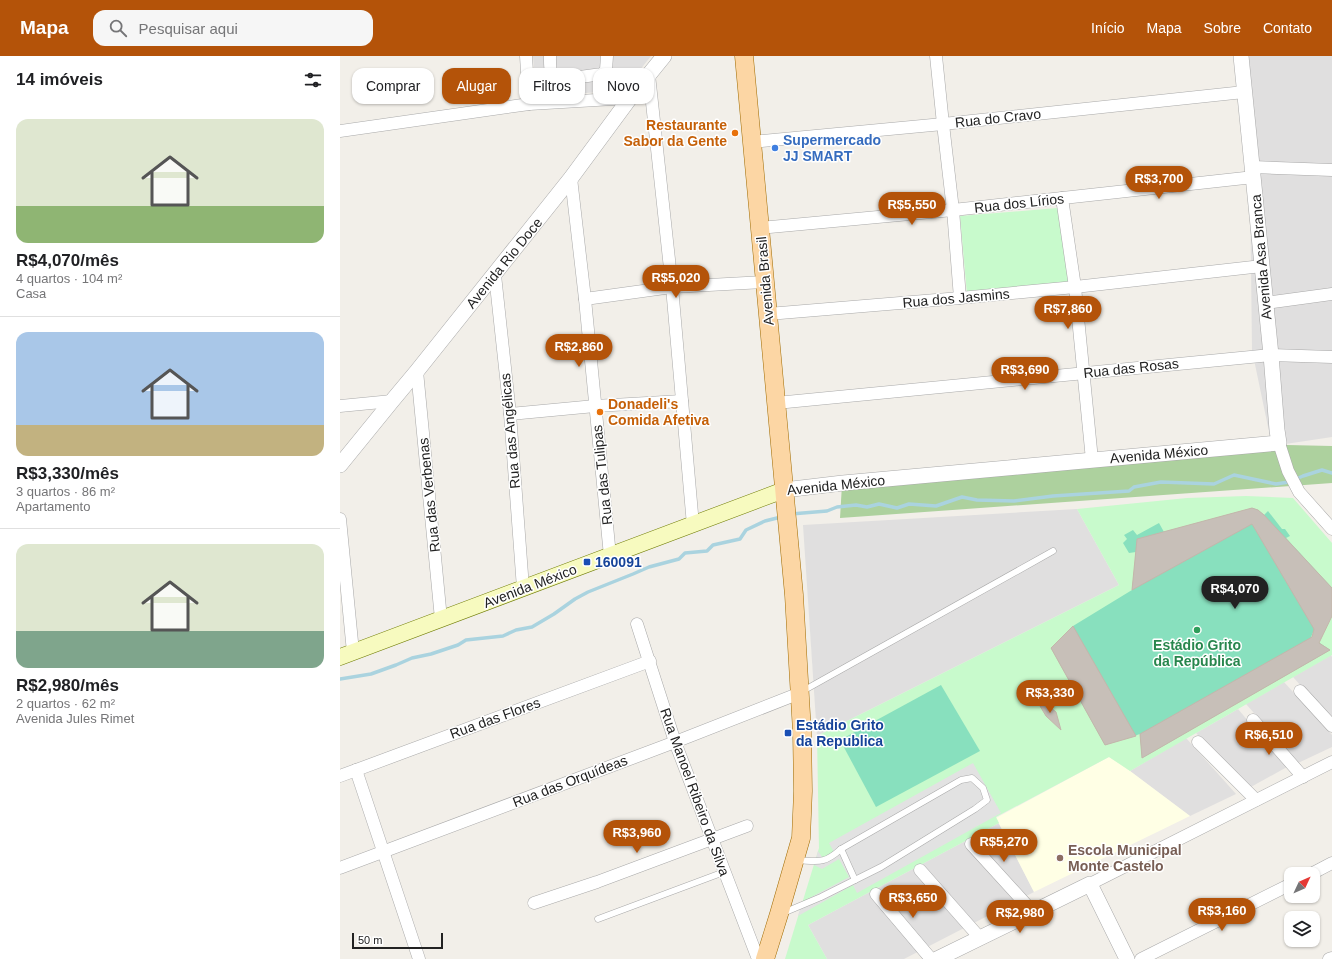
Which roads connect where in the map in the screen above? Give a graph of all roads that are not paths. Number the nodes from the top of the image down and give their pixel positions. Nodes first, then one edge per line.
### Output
1 (526, 56) edge
2 (550, 56) edge
3 (607, 56) edge
4 (663, 56) edge
5 (744, 56) edge
6 (936, 56) edge
7 (1241, 56) edge
8 (527, 68) edge
9 (654, 68) edge
10 (1244, 92) junction
11 (529, 104) edge
12 (626, 104) edge
13 (652, 104) edge
14 (943, 124) junction
15 (340, 131) edge
16 (752, 142) junction
17 (1332, 170) edge
18 (1253, 172) junction
19 (571, 178) junction
20 (1062, 198) junction
21 (953, 210) junction
22 (760, 228) junction
23 (1262, 266) junction
24 (495, 275) junction
25 (765, 282) junction
26 (672, 287) junction
27 (1075, 287) junction
28 (1332, 294) edge
29 (960, 298) junction
30 (585, 299) junction
31 (1266, 302) junction
32 (768, 314) junction
33 (1271, 354) junction
34 (1332, 357) edge
35 (417, 372) junction
36 (1084, 373) junction
37 (392, 400) junction
38 (682, 401) junction
39 (776, 403) junction
40 (340, 406) edge
41 (595, 406) junction
42 (510, 414) junction
43 (1272, 444) junction
44 (1092, 460) junction
45 (340, 465) edge
46 (785, 498) junction
47 (340, 519) edge
48 (693, 525) junction
49 (1332, 529) edge
50 (1053, 551) dead end
51 (610, 556) junction
52 (523, 588) junction
53 (441, 619) junction
54 (637, 624) dead end
55 (346, 655) edge
56 (650, 661) junction
57 (1300, 691) dead end
58 (800, 692) junction
59 (1253, 720) dead end
60 (1332, 726) edge
61 (675, 742) junction
62 (1198, 742) dead end
63 (1332, 762) edge
64 (356, 770) junction
65 (340, 776) edge
66 (1303, 777) junction
67 (1256, 800) junction
68 (747, 826) dead end
69 (712, 840) junction
70 (971, 844) dead end
71 (841, 850) junction
72 (383, 852) junction
73 (795, 860) junction
74 (1332, 863) edge
75 (340, 868) edge
76 (1320, 869) edge
77 (920, 870) dead end
78 (724, 872) junction
79 (855, 880) junction
80 (1090, 884) junction
81 (1284, 888) edge
82 (876, 894) dead end
83 (534, 903) dead end
84 (1033, 912) junction
85 (779, 914) junction
86 (598, 919) dead end
87 (980, 938) junction
88 (418, 958) edge
89 (939, 958) edge
90 (1332, 958) edge
91 (758, 959) edge
92 (765, 959) edge
93 (1127, 959) edge
94 (1141, 959) edge
95 (1329, 959) edge

1 - 8 street
2 - 3 street
4 - 9 street, Avenida Rio Doce
5 - 16 main road, Avenida Brasil
6 - 14 street
7 - 10 street, Avenida Asa Branca
10 - 14 street, Rua do Cravo
10 - 18 street, Avenida Asa Branca
11 - 15 street
12 - 19 street, Avenida Rio Doce
13 - 26 street
14 - 16 street, Rua do Cravo
14 - 21 street
16 - 22 main road, Avenida Brasil
17 - 18 street, Rua dos Lírios
18 - 20 street, Rua dos Lírios
18 - 23 street, Avenida Asa Branca
19 - 24 street, Avenida Rio Doce
19 - 30 street, Rua das Tulipas
20 - 21 street, Rua dos Lírios
20 - 27 street
21 - 22 street, Rua dos Lírios
21 - 29 street
22 - 25 main road, Avenida Brasil
23 - 27 street, Rua dos Jasmins
23 - 31 street, Avenida Asa Branca
24 - 35 street, Avenida Rio Doce
24 - 42 street, Rua das Angélicas
25 - 26 street
25 - 32 main road, Avenida Brasil
26 - 30 street
26 - 38 street
27 - 29 street, Rua dos Jasmins
27 - 36 street
28 - 31 street
29 - 32 street, Rua dos Jasmins
30 - 41 street, Rua das Tulipas
31 - 33 street, Avenida Asa Branca
32 - 39 main road, Avenida Brasil
33 - 34 street, Rua das Rosas
33 - 36 street, Rua das Rosas
33 - 43 street, Avenida Asa Branca
35 - 37 street, Avenida Rio Doce
35 - 53 street, Rua das Verbenas
36 - 39 street, Rua das Rosas
36 - 44 street
37 - 40 street
37 - 45 street, Avenida Rio Doce
38 - 41 street
38 - 48 street
39 - 46 main road, Avenida Brasil
41 - 42 street
41 - 51 street, Rua das Tulipas
42 - 52 street, Rua das Angélicas
43 - 44 street, Avenida México
43 - 49 street
44 - 46 street, Avenida México
46 - 48 main road, Avenida México
46 - 58 main road, Avenida Brasil
47 - 55 street
48 - 51 main road, Avenida México
50 - 58 lane
51 - 52 main road, Avenida México
52 - 53 main road, Avenida México
53 - 55 main road, Avenida México
54 - 56 street, Rua Manoel Ribeiro da Silva
56 - 61 street, Rua Manoel Ribeiro da Silva
56 - 64 street, Rua das Flores
57 - 60 street
58 - 61 street, Rua das Orquídeas
58 - 73 main road, Avenida Brasil
59 - 66 street
61 - 69 street, Rua Manoel Ribeiro da Silva
61 - 72 street, Rua das Orquídeas
62 - 67 street
63 - 66 street
64 - 65 street, Rua das Flores
64 - 72 street
66 - 67 street
67 - 80 street
68 - 69 street
69 - 78 street, Rua Manoel Ribeiro da Silva
69 - 83 street
70 - 84 street
71 - 73 lane
71 - 79 lane
71 - 79 lane
72 - 75 street, Rua das Orquídeas
72 - 88 street
73 - 85 main road, Avenida Brasil
74 - 76 street
77 - 87 street
78 - 86 lane
78 - 91 street, Rua Manoel Ribeiro da Silva
79 - 85 lane
80 - 84 street
80 - 93 street
81 - 94 street
82 - 89 street
84 - 87 street
85 - 92 main road, Avenida Brasil
87 - 89 street
90 - 95 street

